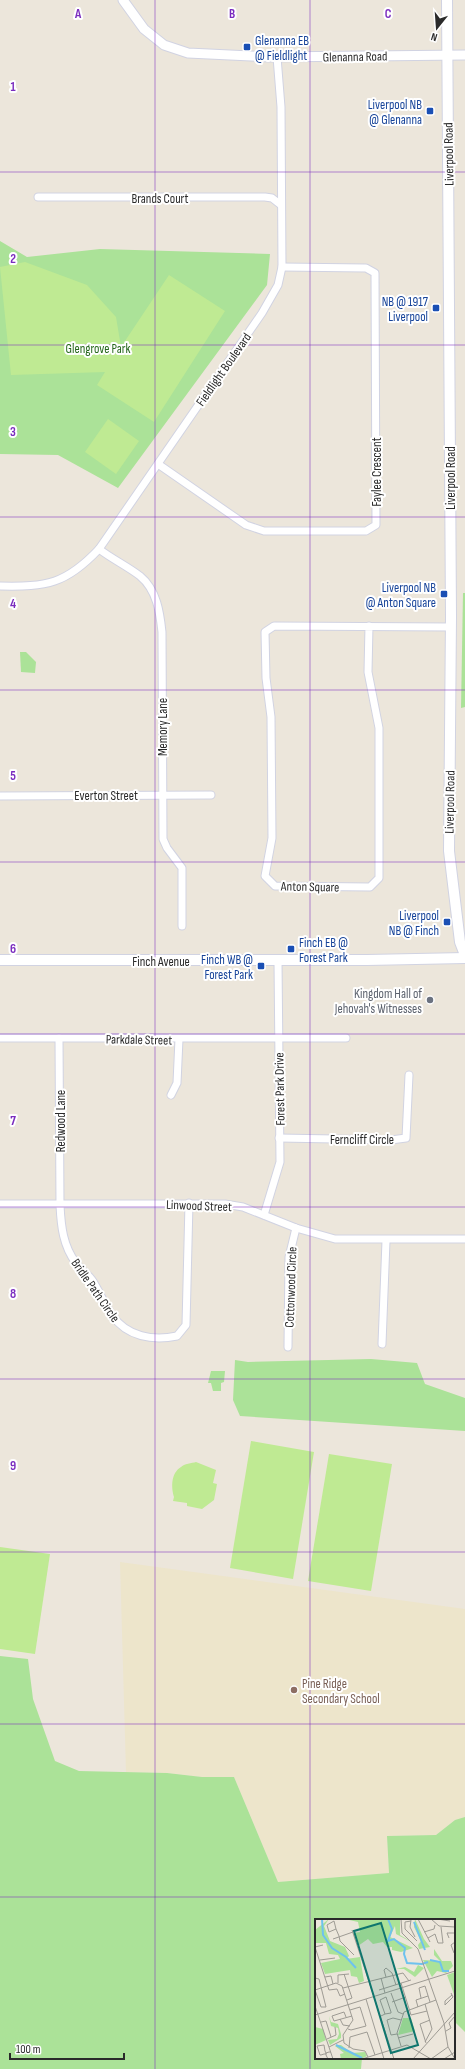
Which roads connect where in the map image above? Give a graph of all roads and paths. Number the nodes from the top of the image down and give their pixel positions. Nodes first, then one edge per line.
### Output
1 (123, 0) edge
2 (447, 0) edge
3 (446, 55) junction
4 (465, 55) edge
5 (277, 57) junction
6 (38, 197) dead end
7 (281, 204) junction
8 (282, 267) junction
9 (158, 464) junction
10 (99, 549) junction
11 (0, 586) edge
12 (369, 626) junction
13 (451, 627) junction
14 (162, 795) junction
15 (211, 795) dead end
16 (0, 796) edge
17 (182, 926) dead end
18 (465, 955) edge
19 (465, 958) edge
20 (0, 960) edge
21 (278, 960) junction
22 (0, 1038) edge
23 (59, 1038) junction
24 (278, 1038) junction
25 (346, 1038) dead end
26 (179, 1040) junction
27 (409, 1075) dead end
28 (171, 1095) dead end
29 (280, 1138) junction
30 (0, 1204) edge
31 (190, 1204) junction
32 (60, 1205) junction
33 (264, 1215) junction
34 (296, 1228) junction
35 (465, 1239) edge
36 (386, 1241) junction
37 (382, 1344) dead end
38 (288, 1346) dead end

1 - 5 street, Glenanna Road
2 - 3 main road, Liverpool Road
3 - 4 street, Glenanna Road
3 - 5 street, Glenanna Road
3 - 13 main road, Liverpool Road
5 - 7 street, Fieldlight Boulevard
6 - 7 street, Brands Court
7 - 8 street, Fieldlight Boulevard
8 - 9 street, Fieldlight Boulevard
8 - 9 street, Faylee Crescent
9 - 10 street, Fieldlight Boulevard
10 - 11 street, Fieldlight Boulevard
10 - 14 street, Memory Lane
12 - 12 street, Anton Square
12 - 13 street, Anton Square
13 - 18 main road, Liverpool Road
14 - 15 street, Everton Street
14 - 16 street, Everton Street
14 - 17 street, Memory Lane
19 - 21 main road, Finch Avenue
20 - 21 main road, Finch Avenue
21 - 24 street, Forest Park Drive
22 - 23 street, Parkdale Street
23 - 26 street, Parkdale Street
23 - 32 street, Redwood Lane
24 - 25 street
24 - 26 street, Parkdale Street
24 - 29 street, Forest Park Drive
26 - 28 street
27 - 29 street, Ferncliff Circle
29 - 33 street, Forest Park Drive
30 - 32 street, Linwood Street
31 - 32 street, Linwood Street
31 - 32 street, Bridle Path Circle
31 - 33 street, Linwood Street
33 - 34 street, Linwood Street
34 - 36 street, Linwood Street
34 - 38 street, Cottonwood Circle
35 - 36 street, Linwood Street
36 - 37 street

